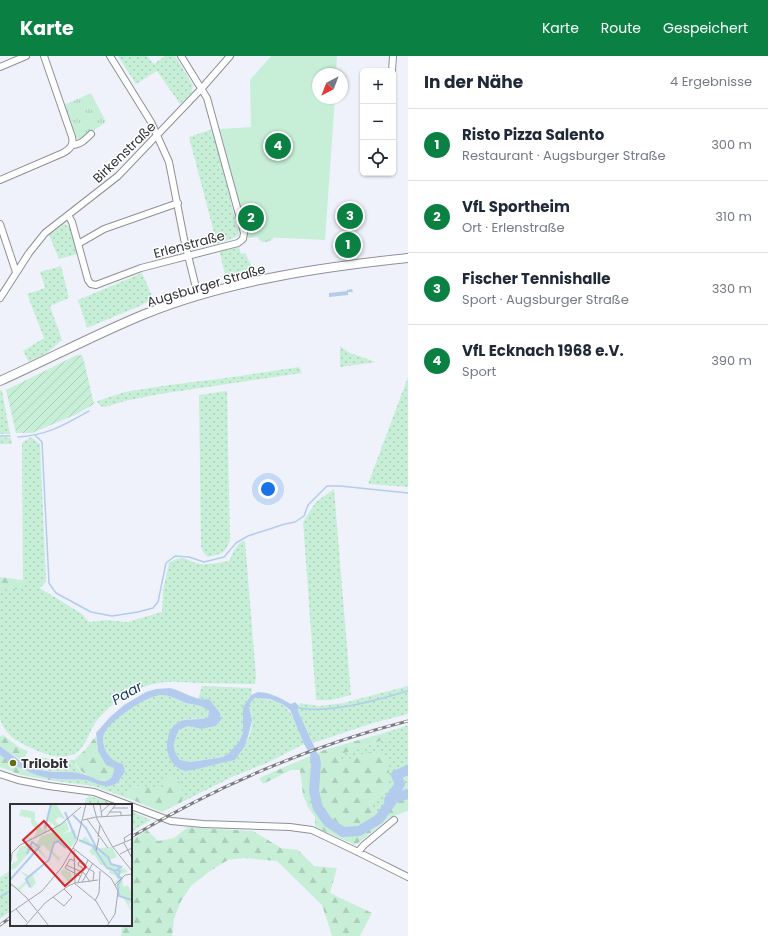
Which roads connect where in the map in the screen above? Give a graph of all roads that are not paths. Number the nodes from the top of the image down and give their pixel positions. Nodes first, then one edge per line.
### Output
1 (8, 56) edge
2 (26, 56) edge
3 (44, 56) edge
4 (110, 56) edge
5 (181, 56) edge
6 (230, 56) edge
7 (393, 56) edge
8 (10, 63) junction
9 (0, 67) edge
10 (392, 68) edge
11 (202, 88) junction
12 (91, 134) dead end
13 (158, 135) junction
14 (72, 145) junction
15 (0, 180) edge
16 (178, 203) junction
17 (68, 215) junction
18 (0, 224) edge
19 (78, 244) junction
20 (188, 255) junction
21 (408, 258) edge
22 (16, 272) junction
23 (198, 296) junction
24 (0, 298) edge
25 (0, 381) edge
26 (0, 774) edge
27 (127, 804) edge
28 (132, 806) edge
29 (394, 820) dead end
30 (358, 852) junction
31 (408, 878) edge

1 - 8 street
2 - 8 street
3 - 14 street
4 - 13 street
5 - 11 street, Erlenstraße
6 - 11 street, Birkenstraße
7 - 10 street
8 - 9 street
11 - 13 street, Birkenstraße
11 - 20 street, Erlenstraße
12 - 14 street
13 - 16 street
13 - 17 street, Birkenstraße
14 - 15 street
16 - 19 street
16 - 20 street
17 - 19 street, Erlenstraße
17 - 22 street, Birkenstraße
18 - 22 street
19 - 20 street, Erlenstraße
20 - 23 street
21 - 23 main road, Augsburger Straße
22 - 24 street, Birkenstraße
23 - 25 main road, Augsburger Straße
26 - 27 street
28 - 30 street
29 - 30 street
30 - 31 street

